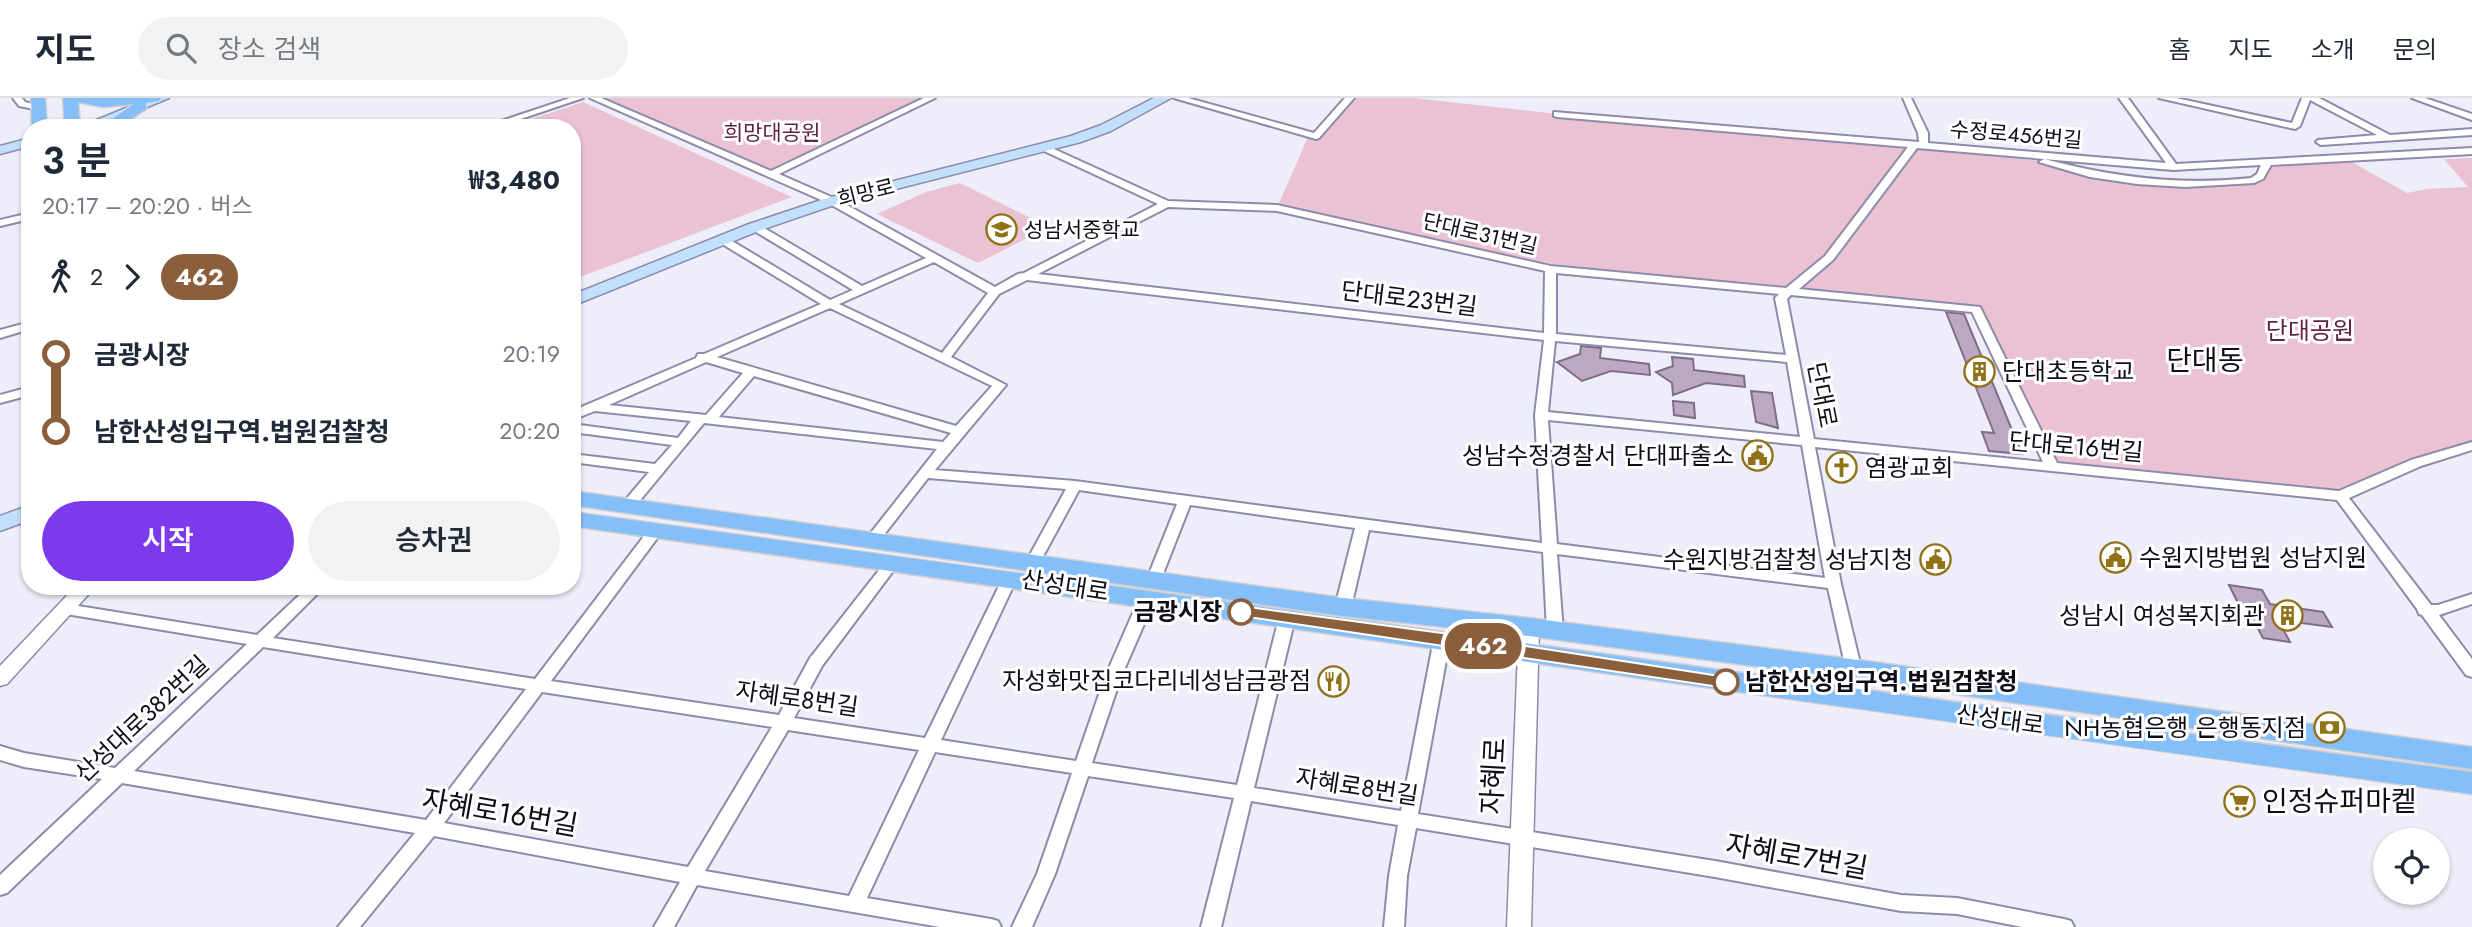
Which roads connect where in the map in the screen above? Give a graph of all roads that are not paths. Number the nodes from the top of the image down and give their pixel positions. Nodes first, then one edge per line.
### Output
1 (16, 98) edge
2 (70, 98) edge
3 (77, 98) edge
4 (162, 98) edge
5 (579, 98) edge
6 (594, 98) edge
7 (931, 98) edge
8 (1164, 98) edge
9 (1178, 98) edge
10 (1349, 98) edge
11 (1908, 98) edge
12 (2123, 98) edge
13 (2163, 98) edge
14 (2306, 98) edge
15 (2312, 98) edge
16 (2416, 98) edge
17 (38, 102) edge
18 (147, 102) edge
19 (1557, 114) dead end
20 (2472, 117) edge
21 (72, 119) edge
22 (106, 119) edge
23 (120, 119) edge
24 (512, 119) edge
25 (2472, 132) edge
26 (2388, 138) junction
27 (2321, 142) dead end
28 (21, 144) edge
29 (1919, 146) junction
30 (1045, 148) junction
31 (0, 150) edge
32 (2472, 151) edge
33 (2419, 154) junction
34 (2023, 155) junction
35 (2267, 163) junction
36 (2173, 167) junction
37 (772, 174) junction
38 (832, 201) junction
39 (1166, 204) junction
40 (21, 218) edge
41 (0, 223) edge
42 (755, 227) junction
43 (723, 240) junction
44 (933, 258) junction
45 (1551, 270) junction
46 (1022, 276) junction
47 (860, 290) junction
48 (995, 292) junction
49 (1787, 292) junction
50 (581, 297) edge
51 (828, 303) junction
52 (21, 328) edge
53 (0, 334) edge
54 (1550, 337) junction
55 (702, 357) junction
56 (944, 358) junction
57 (1791, 359) junction
58 (751, 371) junction
59 (21, 394) edge
60 (0, 400) edge
61 (595, 407) junction
62 (581, 412) edge
63 (1541, 415) junction
64 (706, 418) junction
65 (581, 429) edge
66 (959, 431) junction
67 (681, 442) junction
68 (1808, 443) junction
69 (946, 446) junction
70 (2472, 446) edge
71 (581, 459) edge
72 (2053, 468) junction
73 (659, 469) junction
74 (925, 472) junction
75 (1075, 485) junction
76 (2341, 496) junction
77 (581, 499) edge
78 (1185, 500) junction
79 (627, 507) junction
80 (21, 508) edge
81 (0, 516) edge
82 (21, 516) edge
83 (581, 520) edge
84 (21, 523) edge
85 (0, 524) edge
86 (1363, 525) junction
87 (656, 530) junction
88 (0, 531) edge
89 (871, 542) junction
90 (1551, 547) junction
91 (1033, 562) junction
92 (891, 563) junction
93 (1010, 578) junction
94 (1834, 583) junction
95 (1150, 589) junction
96 (79, 595) edge
97 (308, 595) edge
98 (2472, 598) edge
99 (1343, 607) junction
100 (66, 609) junction
101 (2424, 610) junction
102 (1287, 618) junction
103 (1529, 627) junction
104 (1555, 631) junction
105 (1442, 639) junction
106 (260, 640) junction
107 (1528, 654) junction
108 (1855, 670) junction
109 (2472, 671) edge
110 (0, 679) edge
111 (540, 684) junction
112 (1861, 701) junction
113 (782, 723) junction
114 (933, 744) junction
115 (0, 753) edge
116 (2472, 758) edge
117 (1082, 768) junction
118 (119, 776) junction
119 (2472, 783) edge
120 (1244, 793) junction
121 (1407, 820) junction
122 (431, 827) junction
123 (1520, 838) junction
124 (693, 874) junction
125 (0, 887) edge
126 (854, 905) junction
127 (348, 927) edge
128 (664, 927) edge
129 (990, 927) edge
130 (1022, 927) edge
131 (1211, 927) edge
132 (1394, 927) edge
133 (1519, 927) edge
134 (2064, 927) edge

1 - 17 street
2 - 21 main road
3 - 18 main road
4 - 18 main road
5 - 24 street
6 - 37 street
7 - 37 street
8 - 30 main road, 희망로
9 - 10 street
11 - 29 street
12 - 36 street
13 - 14 street
15 - 26 street
16 - 20 street
18 - 22 main road
18 - 23 main road
19 - 29 street, 수정로456번길
25 - 26 street
26 - 27 street
26 - 33 street
28 - 31 main road
29 - 34 street, 수정로456번길
29 - 49 street
30 - 38 main road, 희망로
30 - 39 street
32 - 33 street, 수정로456번길
33 - 35 street, 수정로456번길
34 - 35 street
34 - 36 street, 수정로456번길
35 - 36 street, 수정로456번길
37 - 38 street
38 - 42 main road, 희망로
38 - 44 street
39 - 45 street, 단대로31번길
39 - 46 street
40 - 41 street
42 - 43 main road, 희망로
42 - 47 street
43 - 50 main road, 희망로
43 - 51 street
44 - 47 street
44 - 48 street
45 - 49 street, 단대로31번길
45 - 54 street
46 - 48 street
46 - 54 street, 단대로23번길
47 - 51 street
48 - 56 street
49 - 57 street, 단대로
49 - 72 street, 단대로31번길
51 - 55 street
51 - 56 street
52 - 53 street
54 - 57 street, 단대로23번길
54 - 63 street
55 - 58 street
55 - 61 street
56 - 66 street
57 - 68 street, 단대로
58 - 64 street
58 - 66 street
59 - 60 street
61 - 62 street
61 - 64 street
63 - 68 street, 단대로16번길
63 - 90 street
64 - 67 street
64 - 69 street
65 - 67 street
66 - 69 street
67 - 73 street
68 - 72 street, 단대로16번길
68 - 94 street, 단대로
69 - 74 street
70 - 76 street
71 - 73 street
72 - 76 street, 단대로16번길
73 - 79 street
74 - 75 street
74 - 89 street
75 - 78 street
75 - 91 street
76 - 101 street
77 - 79 main road, 산성대로
78 - 86 street
78 - 95 street
79 - 89 main road, 산성대로
80 - 81 main road
82 - 85 main road
83 - 87 main road, 산성대로
84 - 88 main road
86 - 90 street
86 - 99 street
87 - 92 main road, 산성대로
87 - 111 street
89 - 91 main road, 산성대로
90 - 94 street
90 - 104 street
91 - 95 main road, 산성대로
92 - 93 main road, 산성대로
92 - 113 street
93 - 95 main road, 산성대로
93 - 114 street
94 - 108 street, 단대로
95 - 99 main road, 산성대로
95 - 102 main road, 산성대로
95 - 117 street
96 - 100 street
97 - 106 street, 산성대로382번길
98 - 101 street
99 - 103 main road, 산성대로
100 - 106 street, 자혜로8번길
100 - 110 street
101 - 109 street
102 - 105 main road, 산성대로
102 - 120 street
103 - 104 main road, 산성대로
103 - 107 street, 자혜로
104 - 108 main road, 산성대로
105 - 107 main road, 산성대로
105 - 121 street
106 - 111 street, 자혜로8번길
106 - 118 street, 산성대로382번길
107 - 112 main road, 산성대로
107 - 123 street, 자혜로
108 - 112 street, 단대로
108 - 116 main road, 산성대로
111 - 113 street, 자혜로8번길
111 - 122 street
112 - 119 main road, 산성대로
113 - 114 street, 자혜로8번길
113 - 124 street
114 - 117 street, 자혜로8번길
114 - 126 street
115 - 118 street, 자혜로16번길
117 - 120 street, 자혜로8번길
117 - 130 street
118 - 122 street, 자혜로16번길
118 - 125 street, 산성대로382번길
120 - 121 street, 자혜로8번길
120 - 131 street
121 - 123 street, 자혜로8번길
121 - 132 street
122 - 124 street, 자혜로16번길
122 - 127 street
123 - 133 street, 자혜로
123 - 134 street, 자혜로7번길
124 - 126 street, 자혜로16번길
124 - 128 street
126 - 129 street, 자혜로16번길

